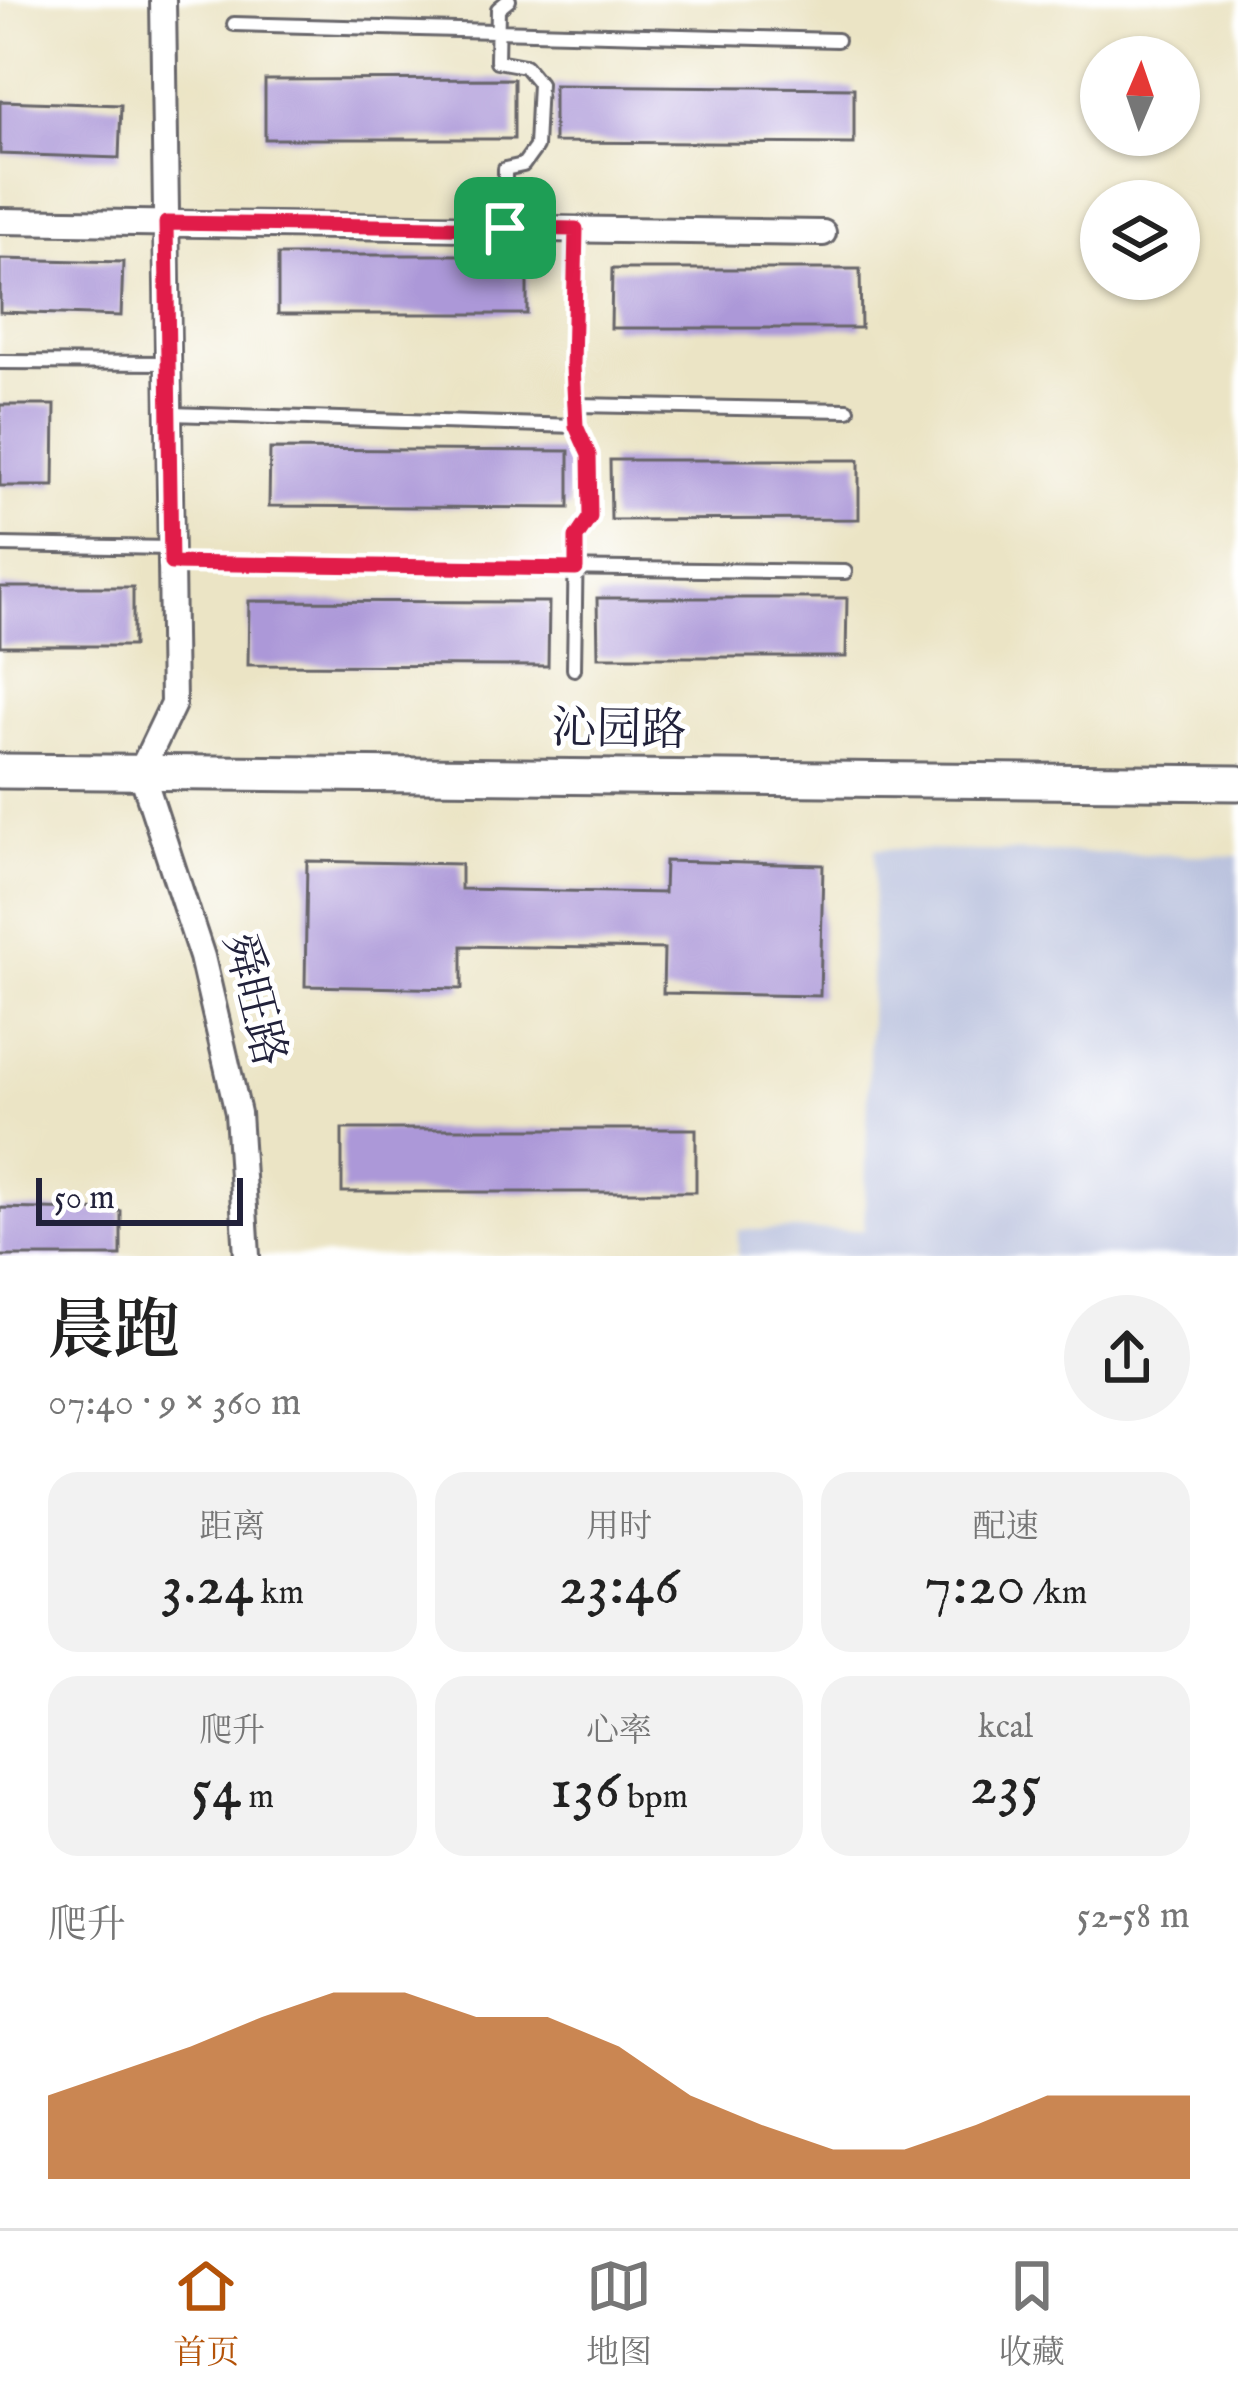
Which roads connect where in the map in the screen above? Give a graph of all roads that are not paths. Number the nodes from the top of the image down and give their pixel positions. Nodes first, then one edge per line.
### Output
1 (163, 0) edge
2 (509, 0) edge
3 (234, 24) dead end
4 (498, 31) junction
5 (837, 40) dead end
6 (0, 221) edge
7 (166, 223) junction
8 (505, 228) junction
9 (576, 229) junction
10 (823, 233) dead end
11 (0, 362) edge
12 (168, 363) junction
13 (576, 405) junction
14 (848, 410) dead end
15 (170, 414) junction
16 (576, 426) junction
17 (0, 544) edge
18 (171, 555) junction
19 (576, 569) junction
20 (845, 572) dead end
21 (574, 669) dead end
22 (0, 771) edge
23 (140, 771) junction
24 (1238, 783) edge
25 (247, 1256) edge

1 - 7 street
2 - 4 lane
3 - 4 lane
4 - 5 lane
4 - 8 lane
6 - 7 street
7 - 8 street
7 - 12 street
8 - 9 street
9 - 10 street
9 - 13 lane
11 - 12 lane
12 - 15 street
13 - 14 lane
13 - 16 lane
15 - 16 lane
15 - 18 street
16 - 19 lane
17 - 18 lane
18 - 19 lane
18 - 23 street
19 - 20 lane
19 - 21 lane
22 - 23 street, 沁园路
23 - 24 street, 沁园路
23 - 25 street, 舜旺路

